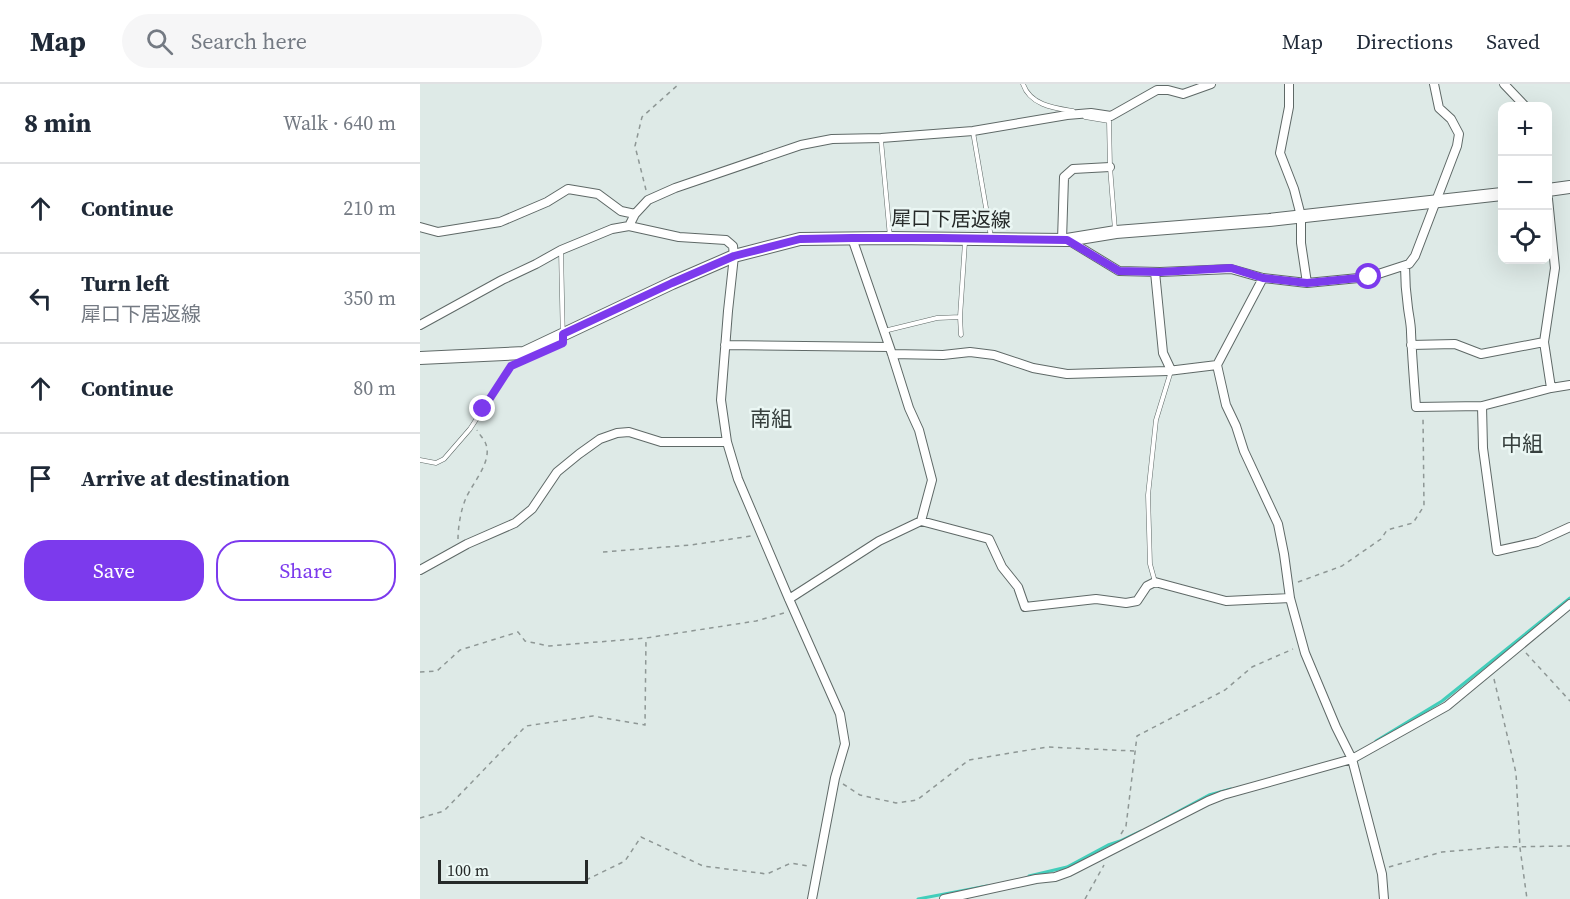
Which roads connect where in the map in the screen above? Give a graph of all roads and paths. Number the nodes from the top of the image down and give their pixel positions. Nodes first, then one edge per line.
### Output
1 (679, 84) edge
2 (1023, 84) edge
3 (1211, 84) edge
4 (1289, 84) edge
5 (1434, 84) edge
6 (1504, 84) edge
7 (1521, 102) edge
8 (1086, 113) junction
9 (1073, 114) junction
10 (973, 131) junction
11 (881, 138) junction
12 (1110, 167) junction
13 (1570, 187) edge
14 (1552, 189) edge
15 (1498, 196) edge
16 (648, 200) junction
17 (1436, 202) junction
18 (1549, 210) edge
19 (635, 214) junction
20 (1301, 216) junction
21 (629, 226) junction
22 (420, 227) edge
23 (1116, 232) junction
24 (852, 238) junction
25 (890, 238) junction
26 (966, 238) junction
27 (992, 239) junction
28 (1065, 240) junction
29 (561, 250) junction
30 (734, 256) junction
31 (1405, 266) junction
32 (1155, 272) junction
33 (1263, 278) junction
34 (1307, 283) junction
35 (960, 317) junction
36 (420, 325) edge
37 (884, 331) junction
38 (563, 334) junction
39 (961, 335) dead end
40 (1544, 342) junction
41 (725, 345) junction
42 (1411, 345) junction
43 (891, 350) junction
44 (420, 358) edge
45 (1217, 365) junction
46 (1171, 370) junction
47 (1570, 385) edge
48 (1551, 388) junction
49 (1482, 406) junction
50 (1423, 407) junction
51 (473, 424) junction
52 (727, 442) junction
53 (420, 460) edge
54 (921, 521) junction
55 (1570, 527) edge
56 (761, 534) junction
57 (459, 549) junction
58 (603, 552) dead end
59 (420, 570) edge
60 (1155, 582) junction
61 (1288, 585) junction
62 (1290, 598) junction
63 (789, 599) junction
64 (1570, 604) edge
65 (793, 610) junction
66 (646, 638) junction
67 (1519, 645) junction
68 (1302, 646) junction
69 (1491, 669) junction
70 (420, 672) edge
71 (1570, 701) edge
72 (1135, 752) junction
73 (1352, 759) junction
74 (835, 778) junction
75 (420, 818) edge
76 (1121, 834) dead end
77 (1570, 846) edge
78 (1520, 848) junction
79 (1112, 850) junction
80 (818, 868) junction
81 (1380, 870) junction
82 (586, 880) dead end
83 (812, 899) edge
84 (944, 899) edge
85 (1085, 899) edge
86 (1384, 899) edge
87 (1527, 899) edge

1 - 16 path
2 - 8 lane
3 - 8 street
4 - 20 street
5 - 17 street
6 - 7 street
8 - 9 street
9 - 10 street
9 - 12 lane
10 - 11 street
10 - 27 lane
11 - 16 street
11 - 25 lane
12 - 23 lane
12 - 28 street
13 - 14 main road
15 - 17 main road, 犀口下居返線
16 - 19 street
17 - 20 main road, 犀口下居返線
17 - 31 street
18 - 40 street
19 - 21 street
19 - 22 street
20 - 23 main road, 犀口下居返線
20 - 34 street
21 - 29 street
21 - 30 street
23 - 28 main road, 犀口下居返線
24 - 25 main road, 犀口下居返線
24 - 30 main road, 犀口下居返線
24 - 37 street
25 - 26 main road, 犀口下居返線
26 - 27 main road, 犀口下居返線
26 - 35 lane
27 - 28 main road, 犀口下居返線
28 - 32 street
29 - 36 street
29 - 38 lane
30 - 38 main road, 犀口下居返線
30 - 41 street
31 - 34 street
31 - 42 street
32 - 33 street
32 - 46 street
33 - 34 street
33 - 45 street
35 - 37 lane
35 - 39 lane
37 - 43 street
38 - 44 main road, 犀口下居返線
38 - 51 lane
40 - 42 street
40 - 48 street
41 - 43 street
41 - 52 street
42 - 50 street
43 - 46 street
43 - 54 street
45 - 46 street
45 - 61 street
46 - 60 lane
47 - 48 street
48 - 49 street
49 - 50 street
49 - 55 street
50 - 61 path
51 - 53 lane
51 - 57 path
52 - 56 street
52 - 57 street
54 - 60 street
54 - 63 street
56 - 58 path
56 - 63 street
57 - 59 street
60 - 62 street
61 - 62 street
62 - 68 street
63 - 65 street
64 - 67 street
65 - 66 path
65 - 74 street
66 - 70 path
66 - 75 path
67 - 69 street
67 - 71 path
68 - 72 path
68 - 73 street
69 - 73 street
69 - 78 path
72 - 74 path
72 - 76 path
73 - 79 street
73 - 81 street
74 - 80 street
77 - 78 path
78 - 81 path
78 - 87 path
79 - 84 street
79 - 85 path
80 - 82 path
80 - 83 street
81 - 86 street

